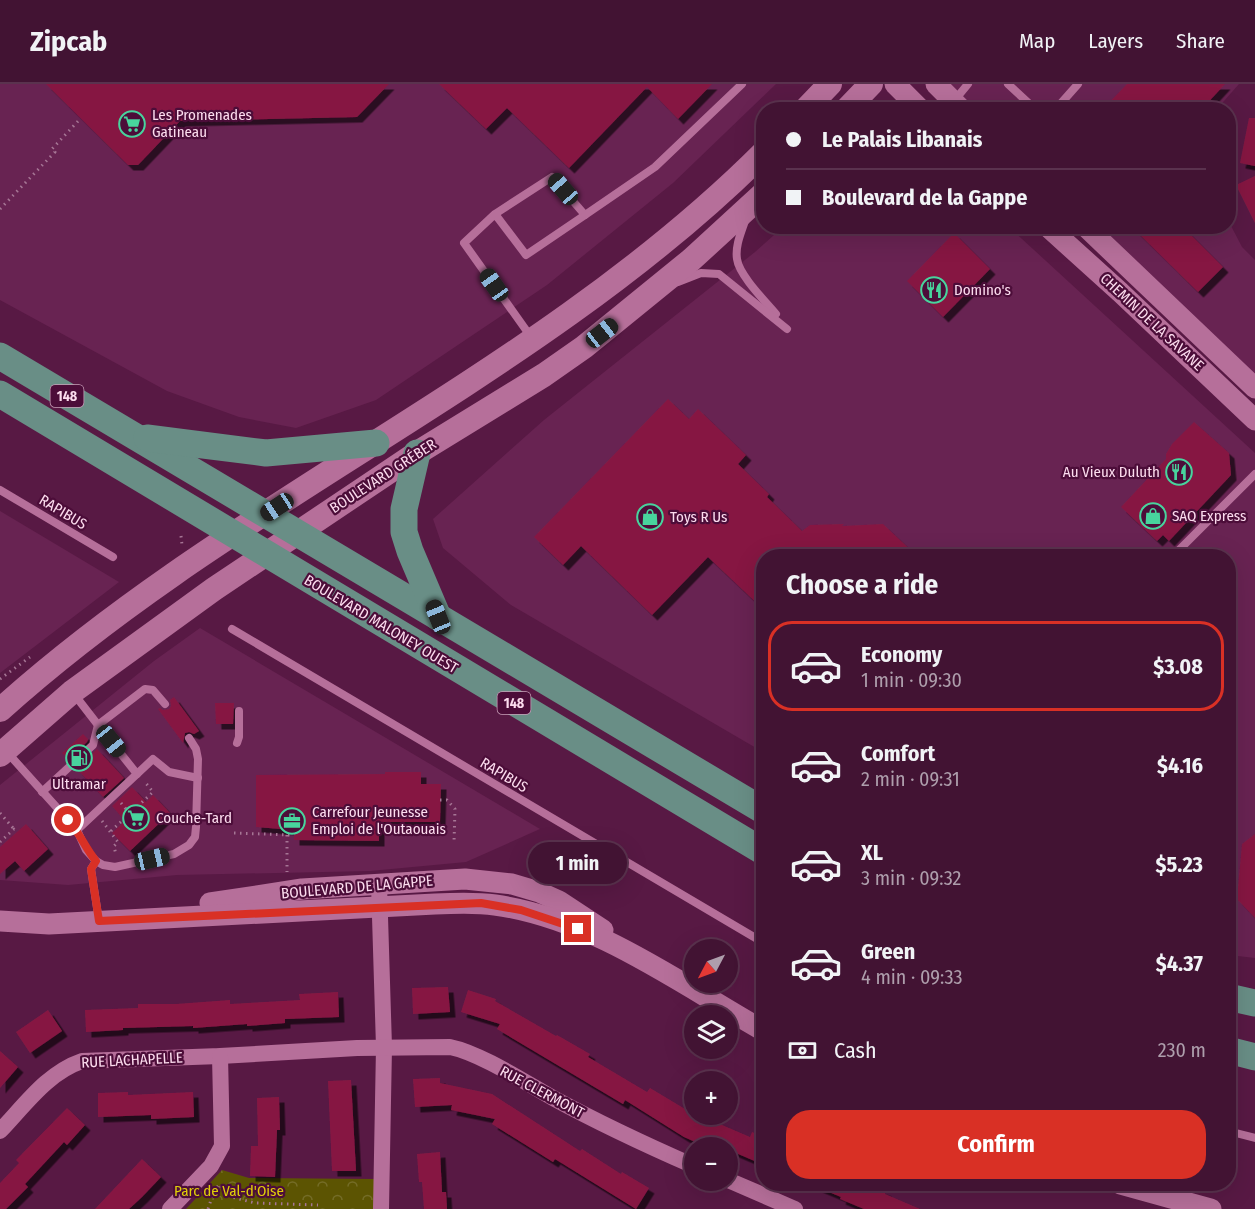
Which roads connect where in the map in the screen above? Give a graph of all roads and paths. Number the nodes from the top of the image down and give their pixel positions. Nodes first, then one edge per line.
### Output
1 (742, 84) edge
2 (804, 84) edge
3 (830, 84) edge
4 (871, 84) edge
5 (895, 84) edge
6 (936, 84) edge
7 (968, 84) edge
8 (1008, 84) edge
9 (1078, 84) edge
10 (796, 102) edge
11 (813, 102) edge
12 (854, 102) edge
13 (913, 102) edge
14 (955, 102) edge
15 (959, 102) edge
16 (1027, 102) edge
17 (1062, 102) edge
18 (81, 118) dead end
19 (756, 159) edge
20 (756, 200) edge
21 (756, 202) edge
22 (0, 208) edge
23 (495, 214) junction
24 (585, 215) junction
25 (1056, 234) edge
26 (1093, 234) edge
27 (653, 292) junction
28 (533, 340) junction
29 (0, 356) edge
30 (1255, 388) edge
31 (0, 394) edge
32 (1255, 420) edge
33 (135, 436) junction
34 (376, 443) junction
35 (417, 453) junction
36 (1255, 474) edge
37 (0, 490) edge
38 (266, 514) junction
39 (297, 532) junction
40 (234, 534) junction
41 (1180, 549) edge
42 (265, 554) junction
43 (113, 557) dead end
44 (438, 617) junction
45 (232, 629) dead end
46 (72, 692) junction
47 (165, 704) dead end
48 (0, 710) edge
49 (239, 711) dead end
50 (98, 724) junction
51 (189, 738) dead end
52 (237, 743) dead end
53 (3, 753) edge
54 (137, 774) junction
55 (198, 777) junction
56 (42, 792) junction
57 (153, 792) dead end
58 (441, 800) dead end
59 (756, 807) edge
60 (0, 813) edge
61 (76, 830) junction
62 (290, 830) dead end
63 (234, 833) dead end
64 (287, 835) junction
65 (0, 842) edge
66 (454, 842) dead end
67 (756, 847) edge
68 (116, 857) dead end
69 (96, 861) junction
70 (287, 879) dead end
71 (379, 884) junction
72 (379, 907) junction
73 (99, 919) junction
74 (0, 921) edge
75 (756, 938) edge
76 (644, 961) junction
77 (1236, 999) edge
78 (1255, 1003) edge
79 (756, 1026) edge
80 (384, 1047) junction
81 (1236, 1052) edge
82 (220, 1056) junction
83 (1255, 1057) edge
84 (0, 1131) edge
85 (1236, 1133) edge
86 (1255, 1138) edge
87 (684, 1162) edge
88 (738, 1184) edge
89 (220, 1186) dead end
90 (1145, 1191) edge
91 (318, 1205) dead end
92 (170, 1209) edge
93 (381, 1209) edge
94 (795, 1209) edge
95 (1211, 1209) edge

1 - 24 lane
2 - 10 main road
3 - 11 main road
4 - 12 main road
5 - 13 street
6 - 14 street
7 - 15 lane
8 - 16 lane
9 - 17 lane
18 - 22 path
19 - 28 main road
20 - 27 main road, BOULEVARD GRÉBER
21 - 27 lane
23 - 24 lane
23 - 24 lane
23 - 28 lane
25 - 32 street, CHEMIN DE LA SAVANE
26 - 30 street, CHEMIN DE LA SAVANE
27 - 35 main road, BOULEVARD GRÉBER
28 - 34 main road
29 - 33 main road, 148
31 - 40 main road, BOULEVARD MALONEY OUEST / 148
33 - 34 main road
33 - 38 main road, 148
34 - 38 main road
35 - 39 main road, BOULEVARD GRÉBER
35 - 44 main road
36 - 41 lane
37 - 43 lane, RAPIBUS
38 - 39 main road, 148
38 - 40 main road
39 - 42 main road, BOULEVARD GRÉBER
39 - 44 main road, 148
40 - 42 main road, BOULEVARD MALONEY OUEST / 148
40 - 48 main road
42 - 46 main road, BOULEVARD GRÉBER
42 - 67 main road, BOULEVARD MALONEY OUEST / 148
44 - 59 main road, 148
45 - 75 lane, RAPIBUS
46 - 50 lane
46 - 53 main road, BOULEVARD GRÉBER
47 - 50 lane
49 - 52 lane
50 - 54 lane
50 - 56 lane
51 - 55 lane
53 - 56 lane
54 - 55 lane
54 - 61 lane
55 - 69 lane
56 - 61 lane
57 - 68 path
58 - 66 path
60 - 65 path
61 - 69 lane
62 - 64 path
63 - 64 path
64 - 70 path
69 - 73 lane
71 - 72 street
71 - 73 street, BOULEVARD DE LA GAPPE
71 - 76 street, BOULEVARD DE LA GAPPE
72 - 73 street, BOULEVARD DE LA GAPPE
72 - 76 street, BOULEVARD DE LA GAPPE
72 - 80 street
73 - 74 street, BOULEVARD DE LA GAPPE
76 - 79 street, BOULEVARD DE LA GAPPE
77 - 78 main road
80 - 82 street, RUE LACHAPELLE
80 - 87 street, RUE CLERMONT
80 - 93 street
81 - 83 main road
82 - 84 street, RUE LACHAPELLE
82 - 92 street
85 - 86 lane
88 - 94 street
89 - 91 path
90 - 95 street

